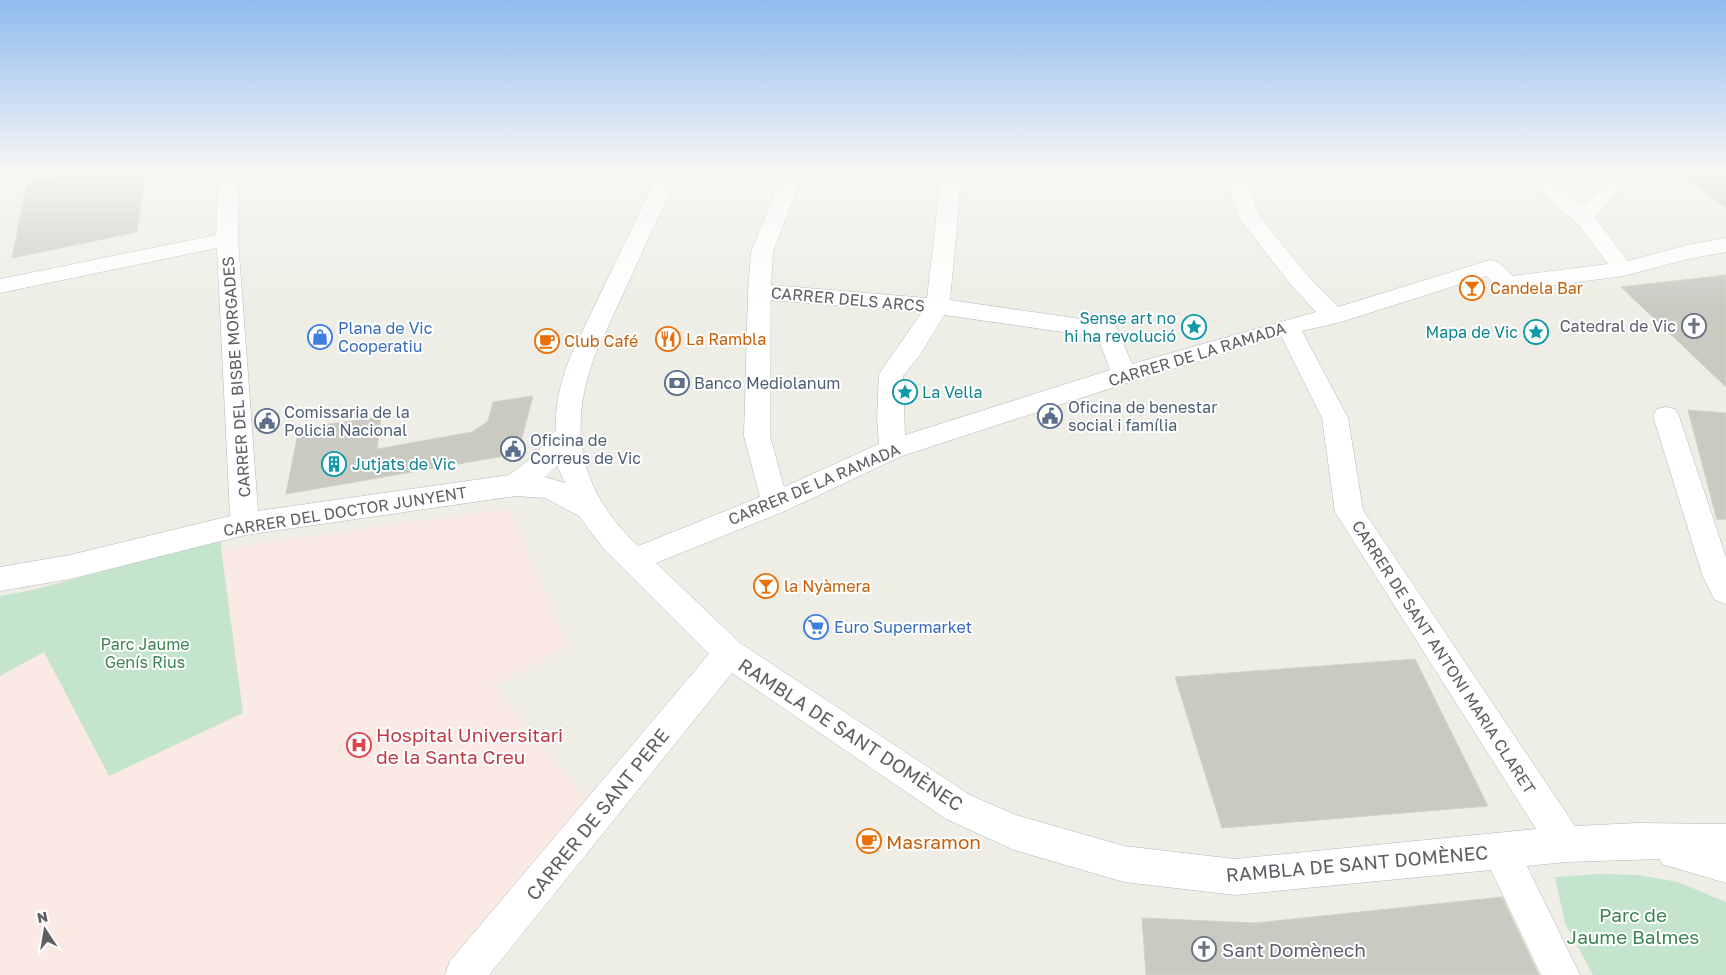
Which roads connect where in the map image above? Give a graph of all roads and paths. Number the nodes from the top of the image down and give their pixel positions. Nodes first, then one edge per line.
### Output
1 (227, 216) edge
2 (648, 216) edge
3 (776, 216) edge
4 (947, 216) edge
5 (1249, 216) edge
6 (1584, 217) edge
7 (226, 239) junction
8 (1726, 245) edge
9 (1623, 269) junction
10 (0, 286) edge
11 (759, 292) junction
12 (938, 306) junction
13 (1332, 316) junction
14 (1288, 326) junction
15 (1124, 375) junction
16 (1666, 416) dead end
17 (567, 434) junction
18 (893, 450) junction
19 (516, 485) junction
20 (775, 503) junction
21 (589, 508) junction
22 (246, 524) junction
23 (633, 560) junction
24 (0, 579) edge
25 (1726, 591) edge
26 (729, 653) junction
27 (1638, 841) junction
28 (1726, 842) edge
29 (1566, 844) junction
30 (1500, 850) junction
31 (1726, 865) edge
32 (464, 975) edge
33 (1561, 975) edge

1 - 7 street, CARRER DEL BISBE MORGADES
2 - 17 street
3 - 11 street
4 - 12 street
5 - 13 street
6 - 9 street
7 - 10 street
7 - 22 street, CARRER DEL BISBE MORGADES
8 - 9 street
9 - 13 street, CARRER DE LA RAMADA
11 - 12 street, CARRER DELS ARCS
11 - 20 street
12 - 15 street, CARRER DELS ARCS
12 - 18 street
13 - 14 street, CARRER DE LA RAMADA
14 - 15 street, CARRER DE LA RAMADA
14 - 29 street, CARRER DE SANT ANTONI MARIA CLARET
15 - 18 street, CARRER DE LA RAMADA
16 - 25 street
17 - 19 street
17 - 21 street
18 - 20 street, CARRER DE LA RAMADA
19 - 21 street, CARRER DEL DOCTOR JUNYENT
19 - 22 street, CARRER DEL DOCTOR JUNYENT
20 - 23 street, CARRER DE LA RAMADA
21 - 23 street, RAMBLA DE SANT DOMÈNEC
22 - 24 street, CARRER DEL DOCTOR JUNYENT
23 - 26 street, RAMBLA DE SANT DOMÈNEC
26 - 30 street, RAMBLA DE SANT DOMÈNEC
26 - 32 street, CARRER DE SANT PERE
27 - 28 street, RAMBLA DE SANT DOMÈNEC
27 - 29 street, RAMBLA DE SANT DOMÈNEC
27 - 31 street
29 - 30 street, RAMBLA DE SANT DOMÈNEC
30 - 33 street

